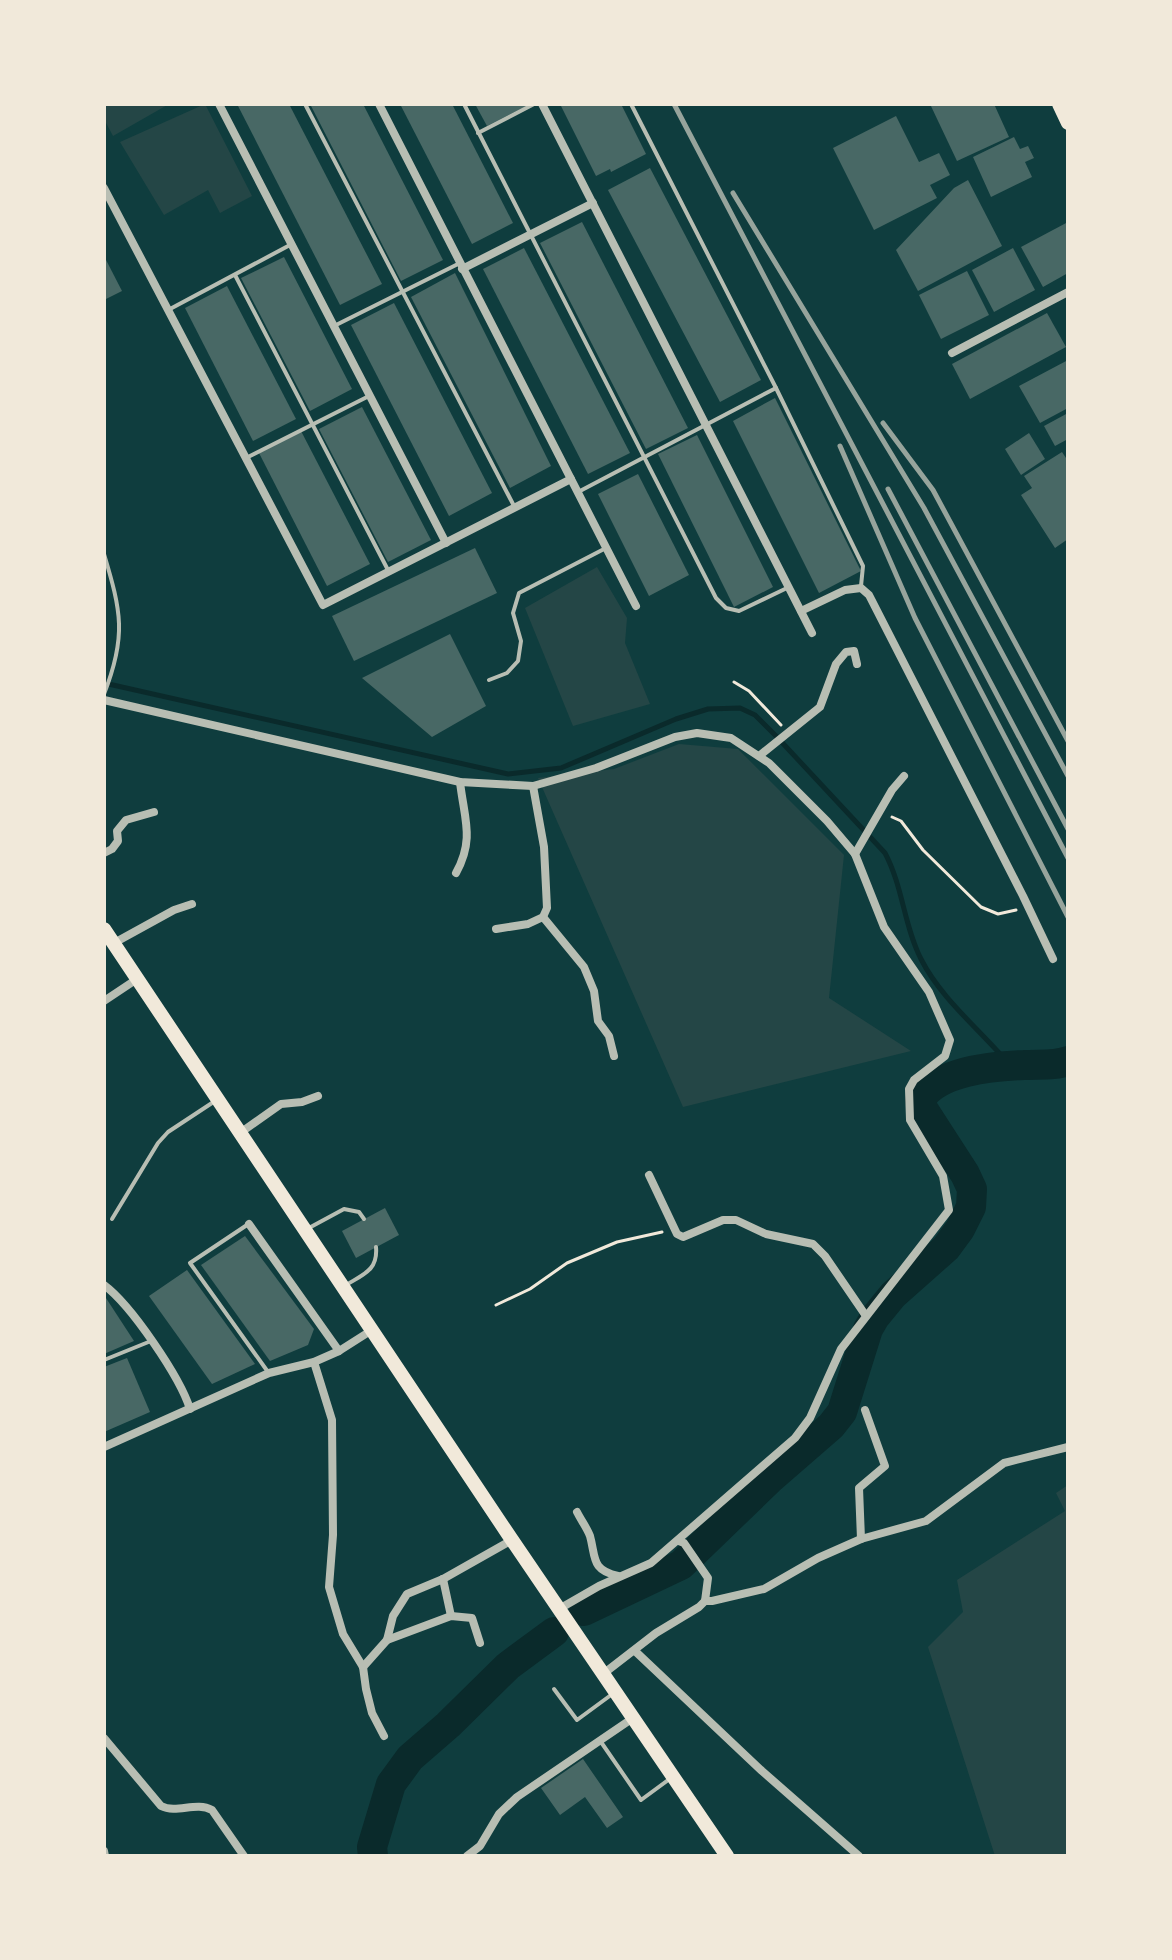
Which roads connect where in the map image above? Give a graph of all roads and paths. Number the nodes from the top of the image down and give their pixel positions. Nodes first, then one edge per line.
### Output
1 (219, 104) edge
2 (305, 104) edge
3 (379, 104) edge
4 (464, 104) edge
5 (534, 104) edge
6 (542, 104) edge
7 (631, 104) edge
8 (1059, 104) edge
9 (1068, 123) edge
10 (478, 133) junction
11 (104, 188) edge
12 (593, 203) junction
13 (530, 235) junction
14 (292, 244) junction
15 (461, 266) junction
16 (235, 275) junction
17 (403, 292) junction
18 (1068, 292) edge
19 (168, 310) junction
20 (334, 326) junction
21 (952, 353) dead end
22 (776, 388) junction
23 (370, 395) junction
24 (313, 424) junction
25 (707, 425) junction
26 (246, 458) junction
27 (643, 458) junction
28 (571, 479) junction
29 (578, 492) junction
30 (515, 508) junction
31 (446, 543) junction
32 (606, 548) junction
33 (104, 554) edge
34 (389, 572) junction
35 (789, 587) junction
36 (861, 588) junction
37 (636, 606) dead end
38 (801, 611) junction
39 (812, 633) dead end
40 (857, 664) dead end
41 (489, 680) dead end
42 (734, 682) dead end
43 (104, 694) edge
44 (104, 700) edge
45 (786, 733) junction
46 (761, 754) junction
47 (904, 776) dead end
48 (460, 782) junction
49 (533, 786) junction
50 (154, 812) dead end
51 (880, 815) junction
52 (858, 850) junction
53 (104, 853) edge
54 (456, 873) dead end
55 (1023, 896) junction
56 (192, 904) dead end
57 (543, 917) junction
58 (104, 929) edge
59 (496, 929) dead end
60 (114, 943) junction
61 (1053, 959) dead end
62 (137, 979) junction
63 (104, 1001) edge
64 (614, 1056) dead end
65 (318, 1096) dead end
66 (217, 1099) junction
67 (240, 1133) junction
68 (649, 1175) dead end
69 (112, 1219) dead end
70 (364, 1219) dead end
71 (249, 1224) joint
72 (305, 1230) junction
73 (674, 1232) junction
74 (376, 1247) dead end
75 (104, 1285) edge
76 (343, 1287) junction
77 (496, 1305) dead end
78 (866, 1316) junction
79 (372, 1330) junction
80 (151, 1341) junction
81 (339, 1351) junction
82 (104, 1360) edge
83 (314, 1362) junction
84 (269, 1373) junction
85 (190, 1409) junction
86 (865, 1410) dead end
87 (104, 1447) edge
88 (1068, 1447) edge
89 (577, 1512) dead end
90 (861, 1539) junction
91 (512, 1540) junction
92 (681, 1542) junction
93 (619, 1576) junction
94 (443, 1579) junction
95 (705, 1601) junction
96 (451, 1616) junction
97 (565, 1618) junction
98 (387, 1640) junction
99 (480, 1643) dead end
100 (635, 1651) junction
101 (363, 1667) junction
102 (603, 1674) junction
103 (554, 1689) dead end
104 (615, 1692) junction
105 (633, 1718) junction
106 (384, 1736) dead end
107 (104, 1738) edge
108 (599, 1740) junction
109 (673, 1777) junction
110 (244, 1856) edge
111 (467, 1856) edge
112 (727, 1856) edge
113 (859, 1856) edge

1 - 14 street
2 - 17 lane
3 - 15 street
4 - 10 lane
5 - 10 lane
6 - 12 street
7 - 22 lane
8 - 9 main road
10 - 13 lane
11 - 19 street
12 - 13 street
12 - 25 street
13 - 15 street
13 - 27 lane
14 - 16 lane
14 - 20 street
15 - 17 lane
15 - 28 street
16 - 19 lane
16 - 24 lane
17 - 20 lane
17 - 30 lane
18 - 21 street
19 - 26 street
20 - 23 street
22 - 25 lane
22 - 36 lane
23 - 24 lane
23 - 31 street
24 - 26 lane
24 - 34 lane
25 - 27 lane
25 - 35 street
26 - 34 street
27 - 29 lane
27 - 35 lane
28 - 29 street
28 - 30 street
29 - 32 street
30 - 31 street
31 - 34 street
32 - 37 street
32 - 41 lane
33 - 43 lane
35 - 38 street
36 - 38 street
36 - 55 street
38 - 39 street
40 - 45 street
42 - 45 path
44 - 48 street
45 - 46 street
46 - 49 street
46 - 52 street
47 - 51 street
48 - 49 street
48 - 54 street
49 - 57 street
50 - 53 street
51 - 52 street
51 - 55 path
52 - 78 street
55 - 61 street
56 - 60 street
57 - 59 street
57 - 64 street
58 - 60 main road
60 - 62 main road
62 - 63 street
62 - 66 main road
65 - 67 street
66 - 67 main road
66 - 69 lane
67 - 72 main road
68 - 73 street
70 - 72 lane
71 - 81 street
71 - 84 lane
72 - 76 main road
73 - 77 path
73 - 78 street
74 - 76 lane
75 - 80 street
76 - 79 main road
78 - 92 street
79 - 81 street
79 - 91 main road
80 - 82 lane
80 - 85 street
81 - 83 street
83 - 84 street
83 - 101 street
84 - 85 street
85 - 87 street
86 - 90 street
88 - 90 street
89 - 93 street
90 - 95 street
91 - 94 street
91 - 97 main road
92 - 93 street
92 - 95 street
93 - 97 street
94 - 96 street
94 - 98 street
95 - 100 street
96 - 98 street
96 - 99 street
97 - 102 main road
98 - 101 street
100 - 102 street
100 - 113 street
101 - 106 street
102 - 104 main road
103 - 104 lane
104 - 105 main road
105 - 108 street
105 - 109 main road
107 - 110 street
108 - 109 lane
108 - 111 street
109 - 112 main road

